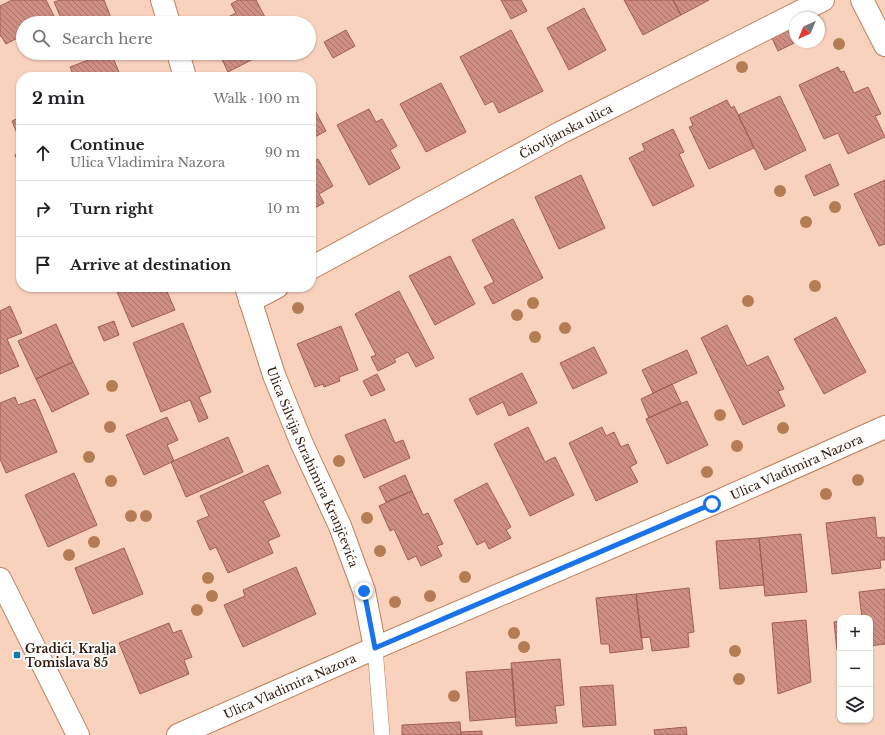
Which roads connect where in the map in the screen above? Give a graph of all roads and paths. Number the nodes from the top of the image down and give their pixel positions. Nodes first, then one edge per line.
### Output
1 (162, 0) edge
2 (823, 0) edge
3 (862, 0) edge
4 (167, 16) edge
5 (885, 45) edge
6 (180, 60) edge
7 (184, 72) edge
8 (316, 265) edge
9 (248, 294) edge
10 (885, 427) edge
11 (0, 579) edge
12 (375, 648) junction
13 (78, 735) edge
14 (178, 735) edge
15 (382, 735) edge

1 - 4 street
2 - 8 street, Čiovljanska ulica
3 - 5 street
6 - 7 street
9 - 12 street, Ulica Silvija Strahimira Kranjčevića
10 - 12 street, Ulica Vladimira Nazora
11 - 13 street
12 - 14 street, Ulica Vladimira Nazora
12 - 15 lane

